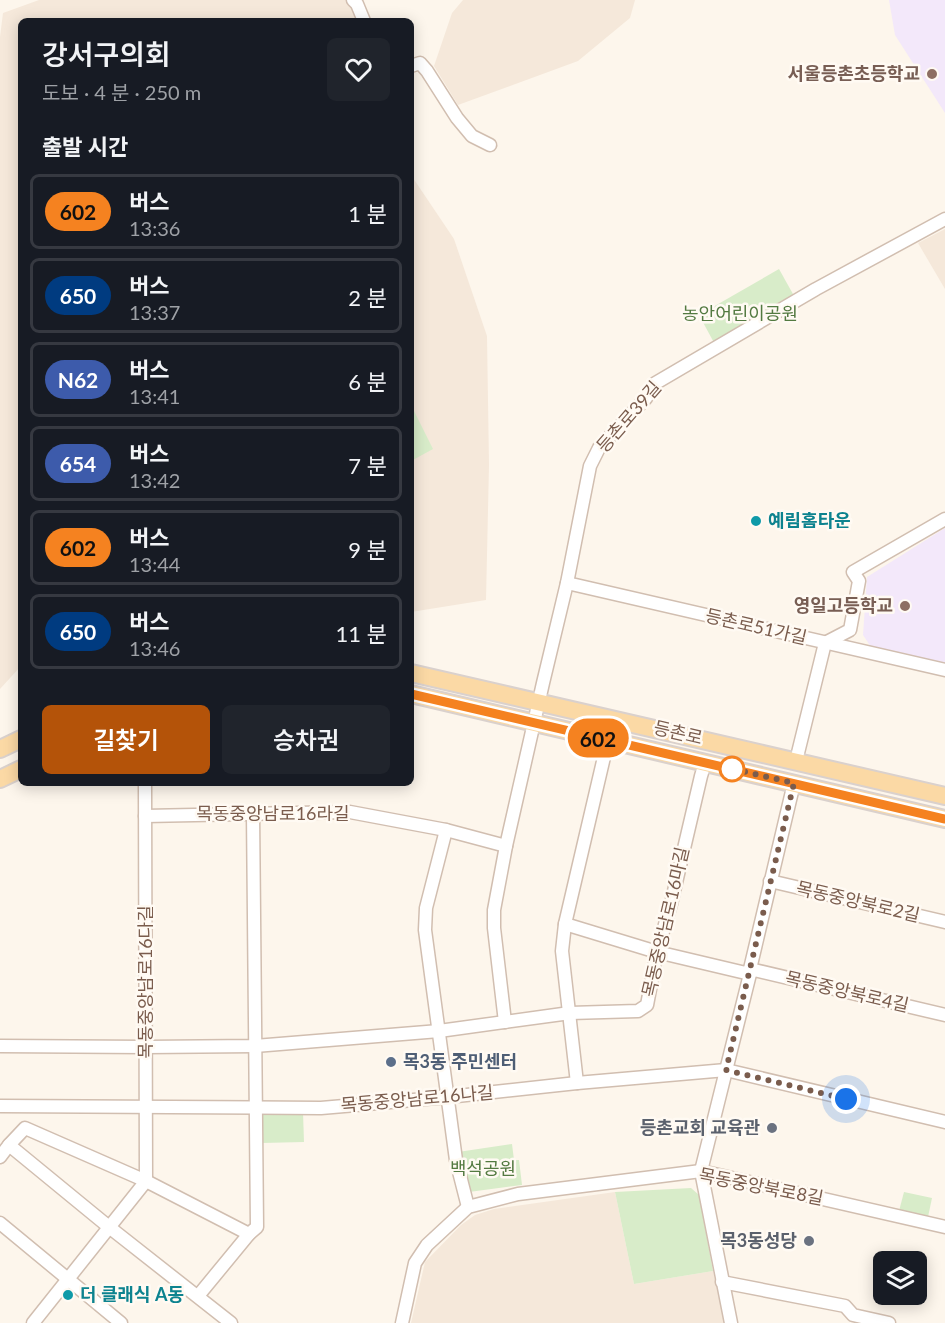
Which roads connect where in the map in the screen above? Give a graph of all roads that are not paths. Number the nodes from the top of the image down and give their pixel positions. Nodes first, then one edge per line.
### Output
1 (353, 0) edge
2 (363, 18) edge
3 (414, 65) edge
4 (490, 145) dead end
5 (945, 219) edge
6 (945, 519) edge
7 (567, 583) junction
8 (825, 642) junction
9 (945, 670) edge
10 (414, 674) edge
11 (414, 695) edge
12 (539, 701) junction
13 (534, 723) junction
14 (18, 740) edge
15 (608, 740) junction
16 (1, 745) edge
17 (796, 761) junction
18 (705, 763) junction
19 (18, 770) edge
20 (0, 779) edge
21 (794, 783) junction
22 (145, 786) edge
23 (945, 796) edge
24 (253, 813) junction
25 (145, 816) junction
26 (945, 819) edge
27 (446, 830) junction
28 (506, 846) junction
29 (770, 881) junction
30 (945, 922) edge
31 (565, 924) junction
32 (657, 952) junction
33 (750, 971) junction
34 (570, 1013) junction
35 (945, 1016) edge
36 (505, 1022) junction
37 (439, 1031) junction
38 (0, 1046) edge
39 (255, 1046) junction
40 (146, 1047) junction
41 (726, 1070) junction
42 (577, 1083) junction
43 (448, 1097) junction
44 (0, 1106) edge
45 (146, 1107) junction
46 (256, 1108) junction
47 (945, 1122) edge
48 (9, 1145) junction
49 (0, 1157) edge
50 (701, 1171) junction
51 (146, 1181) junction
52 (468, 1207) junction
53 (0, 1222) edge
54 (109, 1227) junction
55 (945, 1227) edge
56 (249, 1234) junction
57 (69, 1278) junction
58 (722, 1282) junction
59 (198, 1296) junction
60 (33, 1323) edge
61 (121, 1323) edge
62 (231, 1323) edge
63 (402, 1323) edge
64 (731, 1323) edge
65 (889, 1323) edge

1 - 2 street
3 - 4 street
5 - 7 street, 등촌로39길
6 - 8 street
7 - 8 street, 등촌로51가길
7 - 12 street, 등촌로39길
8 - 9 street, 등촌로51가길
8 - 17 street
10 - 12 main road, 등촌로
11 - 13 main road, 등촌로
12 - 13 street, 등촌로39길
12 - 17 main road, 등촌로
13 - 15 main road, 등촌로
13 - 28 street
14 - 16 main road
15 - 18 main road, 등촌로
15 - 31 street
17 - 23 main road, 등촌로
18 - 21 main road, 등촌로
18 - 32 street, 목동중앙남로16마길
19 - 20 main road
21 - 26 main road, 등촌로
21 - 29 street
22 - 25 street, 목동중앙남로16다길
24 - 25 street, 목동중앙남로16라길
24 - 27 street, 목동중앙남로16라길
24 - 39 street
25 - 40 street, 목동중앙남로16다길
27 - 28 street, 목동중앙남로16라길
27 - 37 street
28 - 36 street
29 - 30 street, 목동중앙북로2길
29 - 33 street
31 - 32 street, 목동중앙북로4길
31 - 34 street
32 - 33 street, 목동중앙북로4길
32 - 34 street, 목동중앙남로16마길
33 - 35 street, 목동중앙북로4길
33 - 41 street
34 - 36 street, 목동중앙남로16마길
34 - 42 street
36 - 37 street, 목동중앙남로16마길
37 - 39 street, 목동중앙남로16마길
37 - 43 street
38 - 40 street, 목동중앙남로16마길
39 - 40 street, 목동중앙남로16마길
39 - 46 street
40 - 45 street, 목동중앙남로16다길
41 - 42 street, 목동중앙남로16나길
41 - 47 street, 목동중앙남로16나길
41 - 50 street
42 - 43 street, 목동중앙남로16나길
43 - 46 street, 목동중앙남로16나길
43 - 52 street
44 - 45 street, 목동중앙남로16나길
45 - 46 street, 목동중앙남로16나길
45 - 51 street, 목동중앙남로16다길
46 - 56 street
48 - 49 street
48 - 51 street
48 - 54 street
50 - 52 street, 목동중앙북로8길
50 - 55 street, 목동중앙북로8길
50 - 58 street
51 - 54 street
51 - 56 street
52 - 63 street, 목동중앙북로8길
53 - 57 street
54 - 57 street
54 - 59 street
56 - 59 street
57 - 60 street
57 - 61 street
58 - 64 street
58 - 65 street
59 - 62 street

